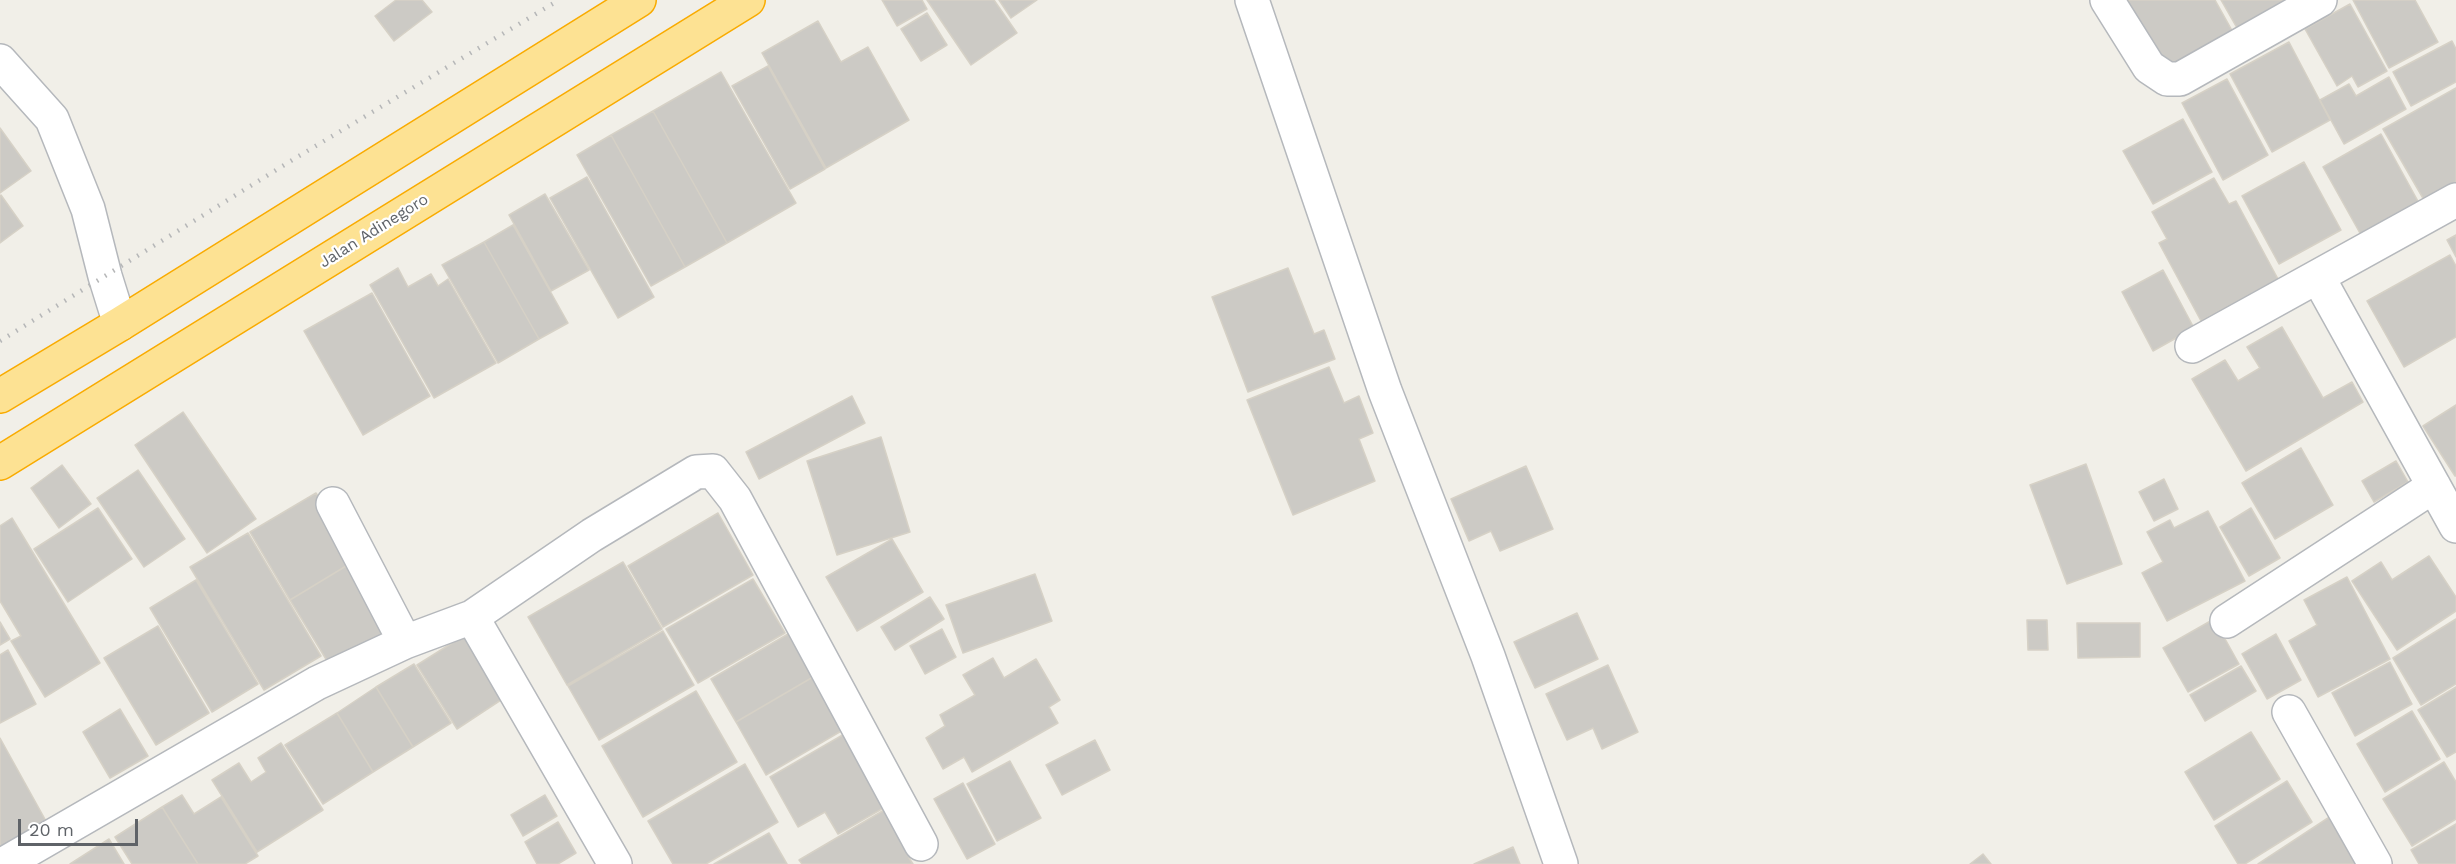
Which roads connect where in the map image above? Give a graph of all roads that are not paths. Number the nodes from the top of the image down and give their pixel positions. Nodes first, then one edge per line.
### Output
1 (639, 0) edge
2 (748, 0) edge
3 (1252, 0) edge
4 (2107, 0) edge
5 (2320, 0) edge
6 (0, 61) edge
7 (2456, 200) edge
8 (2318, 277) junction
9 (120, 324) junction
10 (2192, 346) dead end
11 (0, 396) edge
12 (0, 463) edge
13 (2434, 486) junction
14 (333, 504) dead end
15 (2456, 526) edge
16 (472, 617) junction
17 (2227, 621) dead end
18 (405, 642) junction
19 (2289, 712) dead end
20 (921, 844) dead end
21 (4, 864) edge
22 (615, 864) edge
23 (1561, 864) edge
24 (2375, 864) edge

1 - 9 highway
2 - 12 highway, Jalan Adinegoro
3 - 23 street
4 - 5 street
6 - 9 street
7 - 8 street
8 - 10 street
8 - 13 street
9 - 11 highway
13 - 15 street
13 - 17 street
14 - 18 street
16 - 18 street
16 - 20 street
16 - 22 street
18 - 21 street
19 - 24 street

